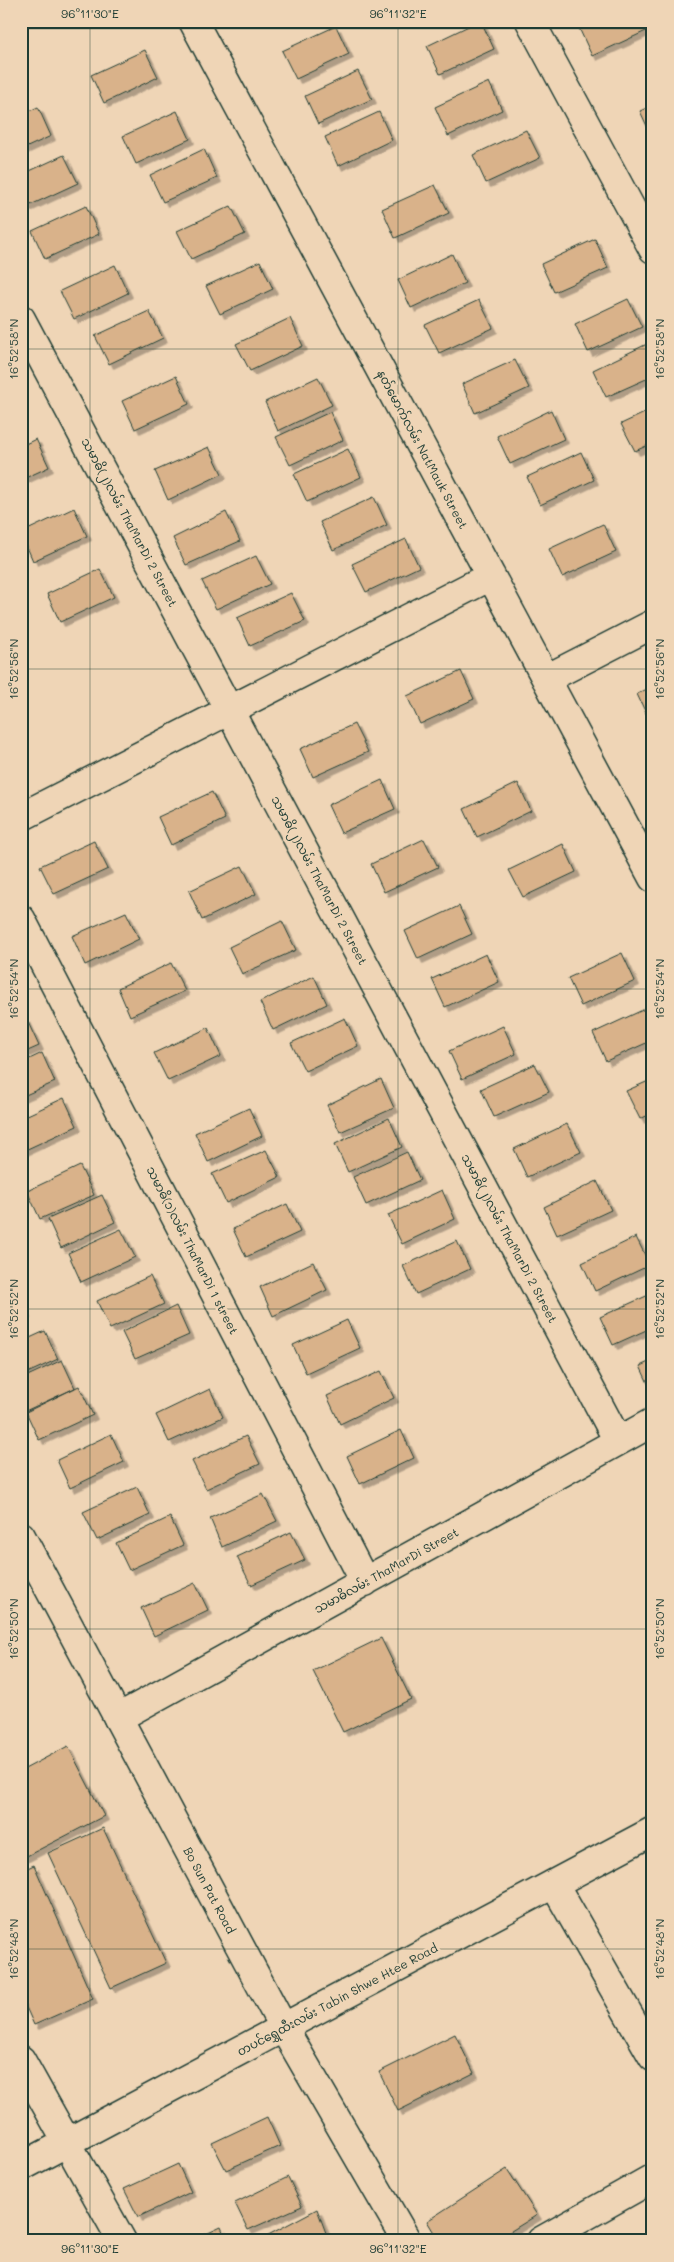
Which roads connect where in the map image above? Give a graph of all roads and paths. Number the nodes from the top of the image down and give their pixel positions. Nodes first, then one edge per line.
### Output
1 (530, 21) edge
2 (195, 22) edge
3 (653, 250) edge
4 (21, 319) edge
5 (492, 576) junction
6 (653, 624) edge
7 (546, 680) junction
8 (230, 711) junction
9 (21, 817) edge
10 (653, 878) edge
11 (21, 919) edge
12 (653, 1422) edge
13 (618, 1441) junction
14 (21, 1536) edge
15 (365, 1582) junction
16 (118, 1718) junction
17 (653, 1831) edge
18 (554, 1884) junction
19 (283, 2027) junction
20 (653, 2057) edge
21 (21, 2060) edge
22 (66, 2143) junction
23 (21, 2167) edge
24 (653, 2178) edge
25 (122, 2241) edge
26 (407, 2241) edge
27 (541, 2241) edge

1 - 3 street
2 - 5 street, နတ်မောက်လမ်း NatMauk Street
4 - 8 street, သမာဓိ(၂)လမ်း ThaMarDi 2 Street
5 - 7 street, နတ်မောက်လမ်း NatMauk Street
5 - 8 street
6 - 7 street
7 - 10 street, နတ်မောက်လမ်း NatMauk Street
8 - 9 street
8 - 13 street, သမာဓိ(၂)လမ်း ThaMarDi 2 Street
11 - 15 street, သမာဓိ(၁)လမ်း ThaMarDi 1 street
12 - 13 street, သမာဓိလမ်း ThaMarDi Street
13 - 15 street, သမာဓိလမ်း ThaMarDi Street
14 - 16 street, Bo Sun Pat Road
15 - 16 street, သမာဓိလမ်း ThaMarDi Street
16 - 19 street, Bo Sun Pat Road
17 - 18 street, တပင်ရွှေထီးလမ်း Tabin Shwe Htee Road
18 - 19 street, တပင်ရွှေထီးလမ်း Tabin Shwe Htee Road
18 - 20 street
19 - 22 street, တပင်ရွှေထီးလမ်း Tabin Shwe Htee Road
19 - 26 street, Bo Sun Pat Road
21 - 22 street
22 - 23 street, တပင်ရွှေထီးလမ်း Tabin Shwe Htee Road
22 - 25 street
24 - 27 street

